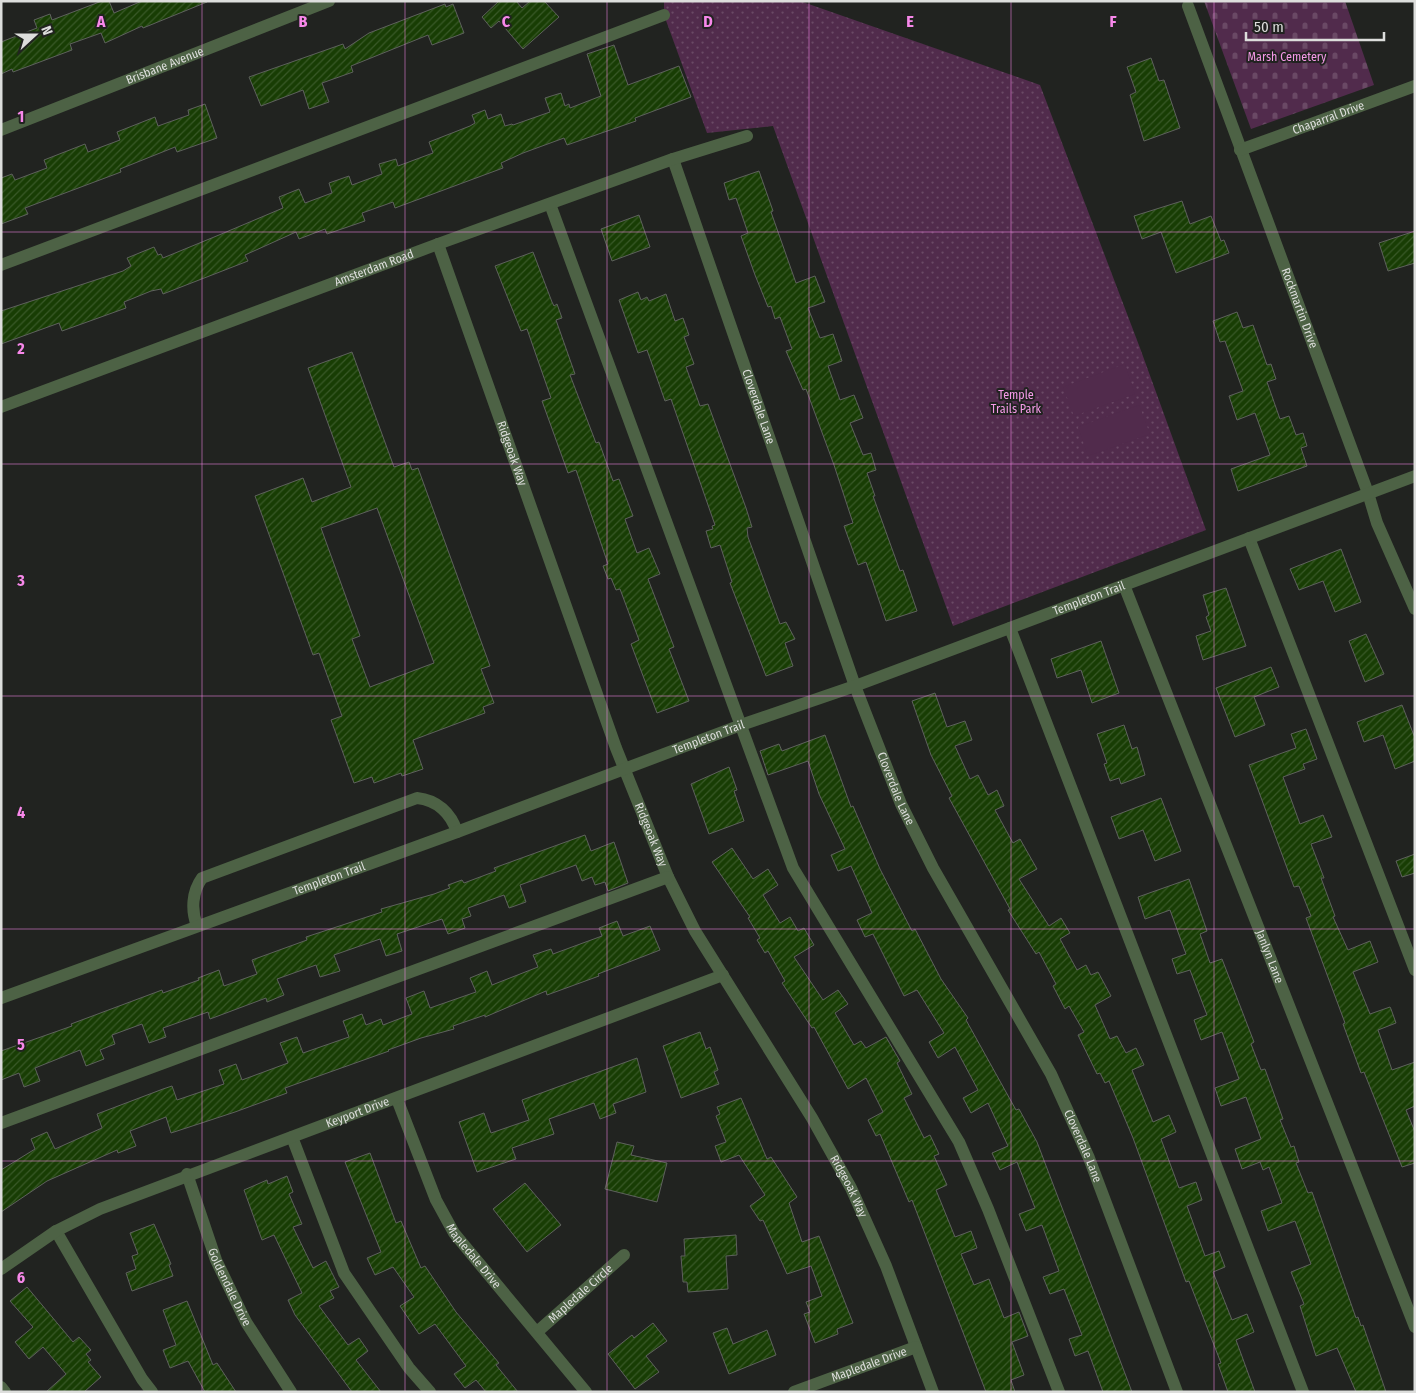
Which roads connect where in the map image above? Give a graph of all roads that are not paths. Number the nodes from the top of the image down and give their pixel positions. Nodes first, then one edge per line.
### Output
1 (329, 1) edge
2 (1188, 6) dead end
3 (664, 15) dead end
4 (1415, 86) edge
5 (1, 130) edge
6 (747, 136) dead end
7 (1240, 150) junction
8 (673, 159) junction
9 (550, 204) junction
10 (438, 244) junction
11 (1, 265) edge
12 (1, 407) edge
13 (1415, 476) edge
14 (1368, 493) junction
15 (1249, 538) junction
16 (1124, 585) junction
17 (1415, 609) edge
18 (1010, 628) junction
19 (855, 686) junction
20 (742, 725) junction
21 (624, 768) junction
22 (457, 832) junction
23 (668, 877) junction
24 (197, 926) junction
25 (1415, 970) edge
26 (723, 975) junction
27 (1, 998) edge
28 (396, 1099) junction
29 (1, 1123) edge
30 (292, 1137) junction
31 (188, 1174) junction
32 (56, 1231) junction
33 (624, 1255) dead end
34 (1, 1269) edge
35 (1415, 1327) edge
36 (537, 1332) junction
37 (916, 1347) junction
38 (1, 1387) edge
39 (5, 1392) edge
40 (152, 1392) edge
41 (290, 1392) edge
42 (430, 1392) edge
43 (586, 1392) edge
44 (794, 1392) edge
45 (933, 1392) edge
46 (1059, 1392) edge
47 (1178, 1392) edge
48 (1303, 1392) edge

1 - 5 street, Brisbane Avenue
2 - 7 street, Rockmartin Drive
3 - 11 street
4 - 7 street, Chaparral Drive
6 - 8 street, Amsterdam Road
7 - 14 street, Rockmartin Drive
8 - 9 street, Amsterdam Road
8 - 19 street, Cloverdale Lane
9 - 10 street, Amsterdam Road
9 - 20 street
10 - 12 street, Amsterdam Road
10 - 21 street, Ridgeoak Way
13 - 14 street, Templeton Trail
14 - 15 street, Templeton Trail
14 - 17 street, Rockmartin Drive
15 - 16 street, Templeton Trail
15 - 25 street
16 - 18 street, Templeton Trail
16 - 35 street, Janlyn Lane
18 - 19 street, Templeton Trail
18 - 48 street
19 - 20 street, Templeton Trail
19 - 47 street, Cloverdale Lane
20 - 21 street, Templeton Trail
20 - 46 street
21 - 22 street, Templeton Trail
21 - 23 street, Ridgeoak Way
22 - 24 street, Templeton Trail
22 - 24 street
23 - 26 street, Ridgeoak Way
23 - 29 street
24 - 27 street, Templeton Trail
26 - 28 street, Keyport Drive
26 - 37 street, Ridgeoak Way
28 - 30 street, Keyport Drive
28 - 36 street, Mapledale Drive
30 - 31 street, Keyport Drive
30 - 42 street
31 - 32 street, Keyport Drive
31 - 41 street, Goldendale Drive
32 - 34 street, Keyport Drive
32 - 40 street
33 - 36 street, Mapledale Circle
36 - 43 street, Mapledale Drive
37 - 44 street, Mapledale Drive
37 - 45 street, Ridgeoak Way
38 - 39 street

